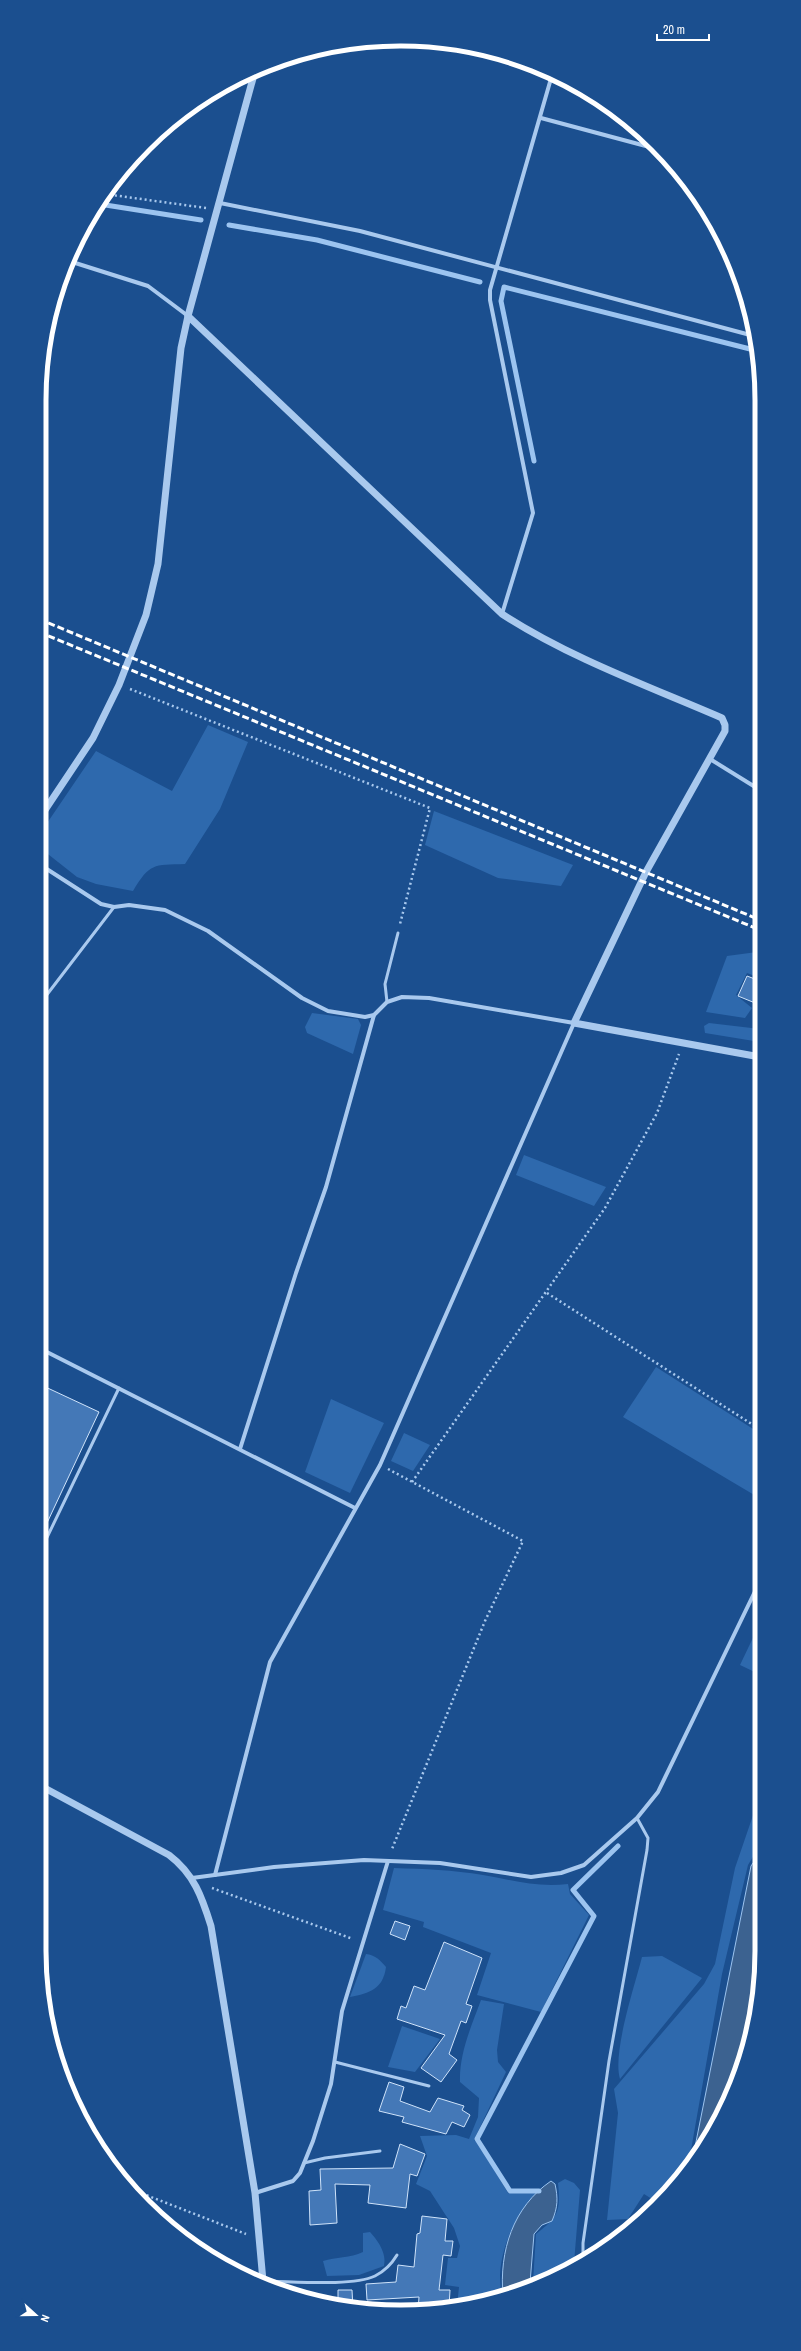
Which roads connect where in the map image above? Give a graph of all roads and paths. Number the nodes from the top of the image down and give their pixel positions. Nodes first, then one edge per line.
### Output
1 (253, 79) edge
2 (551, 80) edge
3 (541, 118) junction
4 (649, 148) edge
5 (112, 195) edge
6 (220, 203) junction
7 (74, 263) edge
8 (497, 268) junction
9 (188, 316) junction
10 (749, 335) edge
11 (502, 614) junction
12 (119, 685) junction
13 (710, 759) junction
14 (755, 787) edge
15 (46, 808) edge
16 (46, 869) edge
17 (114, 907) junction
18 (398, 933) joint
19 (46, 996) edge
20 (387, 1002) junction
21 (374, 1015) junction
22 (574, 1023) junction
23 (680, 1044) junction
24 (755, 1056) edge
25 (547, 1293) junction
26 (46, 1352) edge
27 (118, 1388) junction
28 (755, 1426) edge
29 (240, 1449) junction
30 (380, 1465) junction
31 (412, 1482) junction
32 (355, 1508) junction
33 (46, 1539) edge
34 (755, 1591) edge
35 (46, 1789) edge
36 (636, 1818) junction
37 (392, 1849) dead end
38 (388, 1861) junction
39 (215, 1875) junction
40 (207, 1876) junction
41 (192, 1878) junction
42 (363, 1943) junction
43 (335, 2062) junction
44 (429, 2086) dead end
45 (380, 2151) dead end
46 (304, 2163) junction
47 (255, 2193) junction
48 (143, 2194) edge
49 (259, 2231) junction
50 (397, 2255) dead end
51 (583, 2255) edge
52 (263, 2277) edge
53 (273, 2281) edge

1 - 6 street
2 - 3 street
3 - 4 street
3 - 8 street
5 - 6 path
6 - 8 street
6 - 9 street
7 - 9 street
8 - 10 street
8 - 11 street
9 - 11 street
9 - 12 street
11 - 13 street
12 - 15 street
12 - 18 path
13 - 14 street
13 - 22 street
16 - 17 street
17 - 19 lane
17 - 21 street
18 - 20 lane
20 - 21 street
20 - 22 street
21 - 29 street
22 - 23 street
22 - 30 street
23 - 24 street
23 - 25 path
25 - 28 path
25 - 31 path
26 - 27 street
27 - 29 street
27 - 33 lane
29 - 32 street
30 - 31 path
30 - 32 street
31 - 37 path
32 - 39 street
34 - 36 street
35 - 41 street
36 - 38 street
36 - 51 lane
38 - 39 street
38 - 42 street
39 - 40 street
40 - 41 street
40 - 42 path
41 - 47 street
42 - 43 street
43 - 44 lane
43 - 46 street
45 - 46 lane
46 - 47 street
47 - 49 street
48 - 49 path
49 - 52 street
50 - 53 lane

